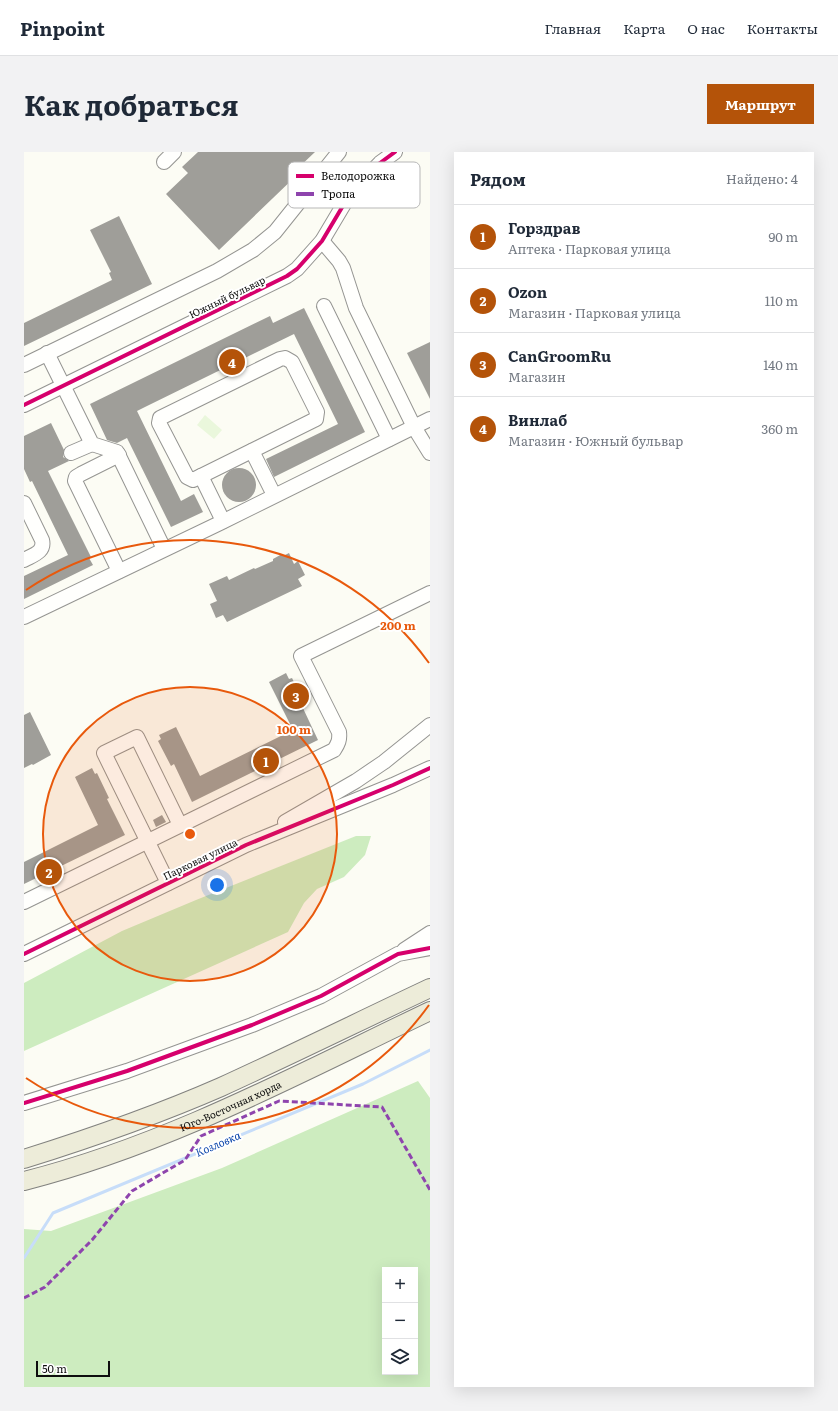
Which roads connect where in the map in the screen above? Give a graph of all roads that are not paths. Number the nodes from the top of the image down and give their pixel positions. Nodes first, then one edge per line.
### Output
1 (174, 152) edge
2 (339, 152) edge
3 (395, 152) edge
4 (164, 162) dead end
5 (331, 162) edge
6 (381, 162) edge
7 (294, 208) edge
8 (342, 208) edge
9 (322, 241) junction
10 (324, 306) dead end
11 (47, 353) junction
12 (24, 365) edge
13 (63, 386) junction
14 (24, 405) edge
15 (430, 419) edge
16 (414, 427) junction
17 (389, 439) junction
18 (92, 444) junction
19 (252, 451) junction
20 (71, 453) dead end
21 (430, 453) edge
22 (119, 455) junction
23 (201, 476) junction
24 (274, 495) junction
25 (24, 503) edge
26 (223, 521) junction
27 (164, 549) junction
28 (24, 560) edge
29 (119, 571) junction
30 (430, 593) edge
31 (24, 617) edge
32 (430, 725) edge
33 (430, 768) edge
34 (180, 825) junction
35 (148, 841) junction
36 (246, 846) junction
37 (168, 883) junction
38 (24, 902) edge
39 (430, 933) edge
40 (430, 948) edge
41 (24, 954) edge
42 (398, 954) junction
43 (430, 988) edge
44 (430, 1011) edge
45 (24, 1103) edge
46 (24, 1158) edge
47 (62, 1172) junction
48 (24, 1181) edge
49 (24, 1186) edge

1 - 4 street
2 - 5 street
3 - 6 street, Южный бульвар
7 - 11 street
8 - 9 street, Южный бульвар
9 - 13 street, Южный бульвар
9 - 16 street
10 - 17 street
11 - 12 street
11 - 13 street
13 - 14 street, Южный бульвар
13 - 18 street
15 - 16 street
16 - 17 street
16 - 21 street
17 - 24 street
18 - 20 street
18 - 22 street
19 - 23 street
19 - 23 street
19 - 24 street
22 - 27 street
22 - 29 street
23 - 26 street
24 - 26 street
25 - 28 street
26 - 27 street
27 - 29 street
29 - 31 street
30 - 34 street
32 - 36 street, Парковая улица
33 - 36 street, Парковая улица
34 - 35 street
34 - 35 street
35 - 37 street
35 - 38 street
36 - 37 street, Парковая улица
37 - 41 street, Парковая улица
39 - 42 street
40 - 42 street
42 - 45 street
43 - 46 main road, Юго-Восточная хорда
44 - 47 main road, Юго-Восточная хорда
47 - 48 main road, Юго-Восточная хорда
47 - 49 main road

